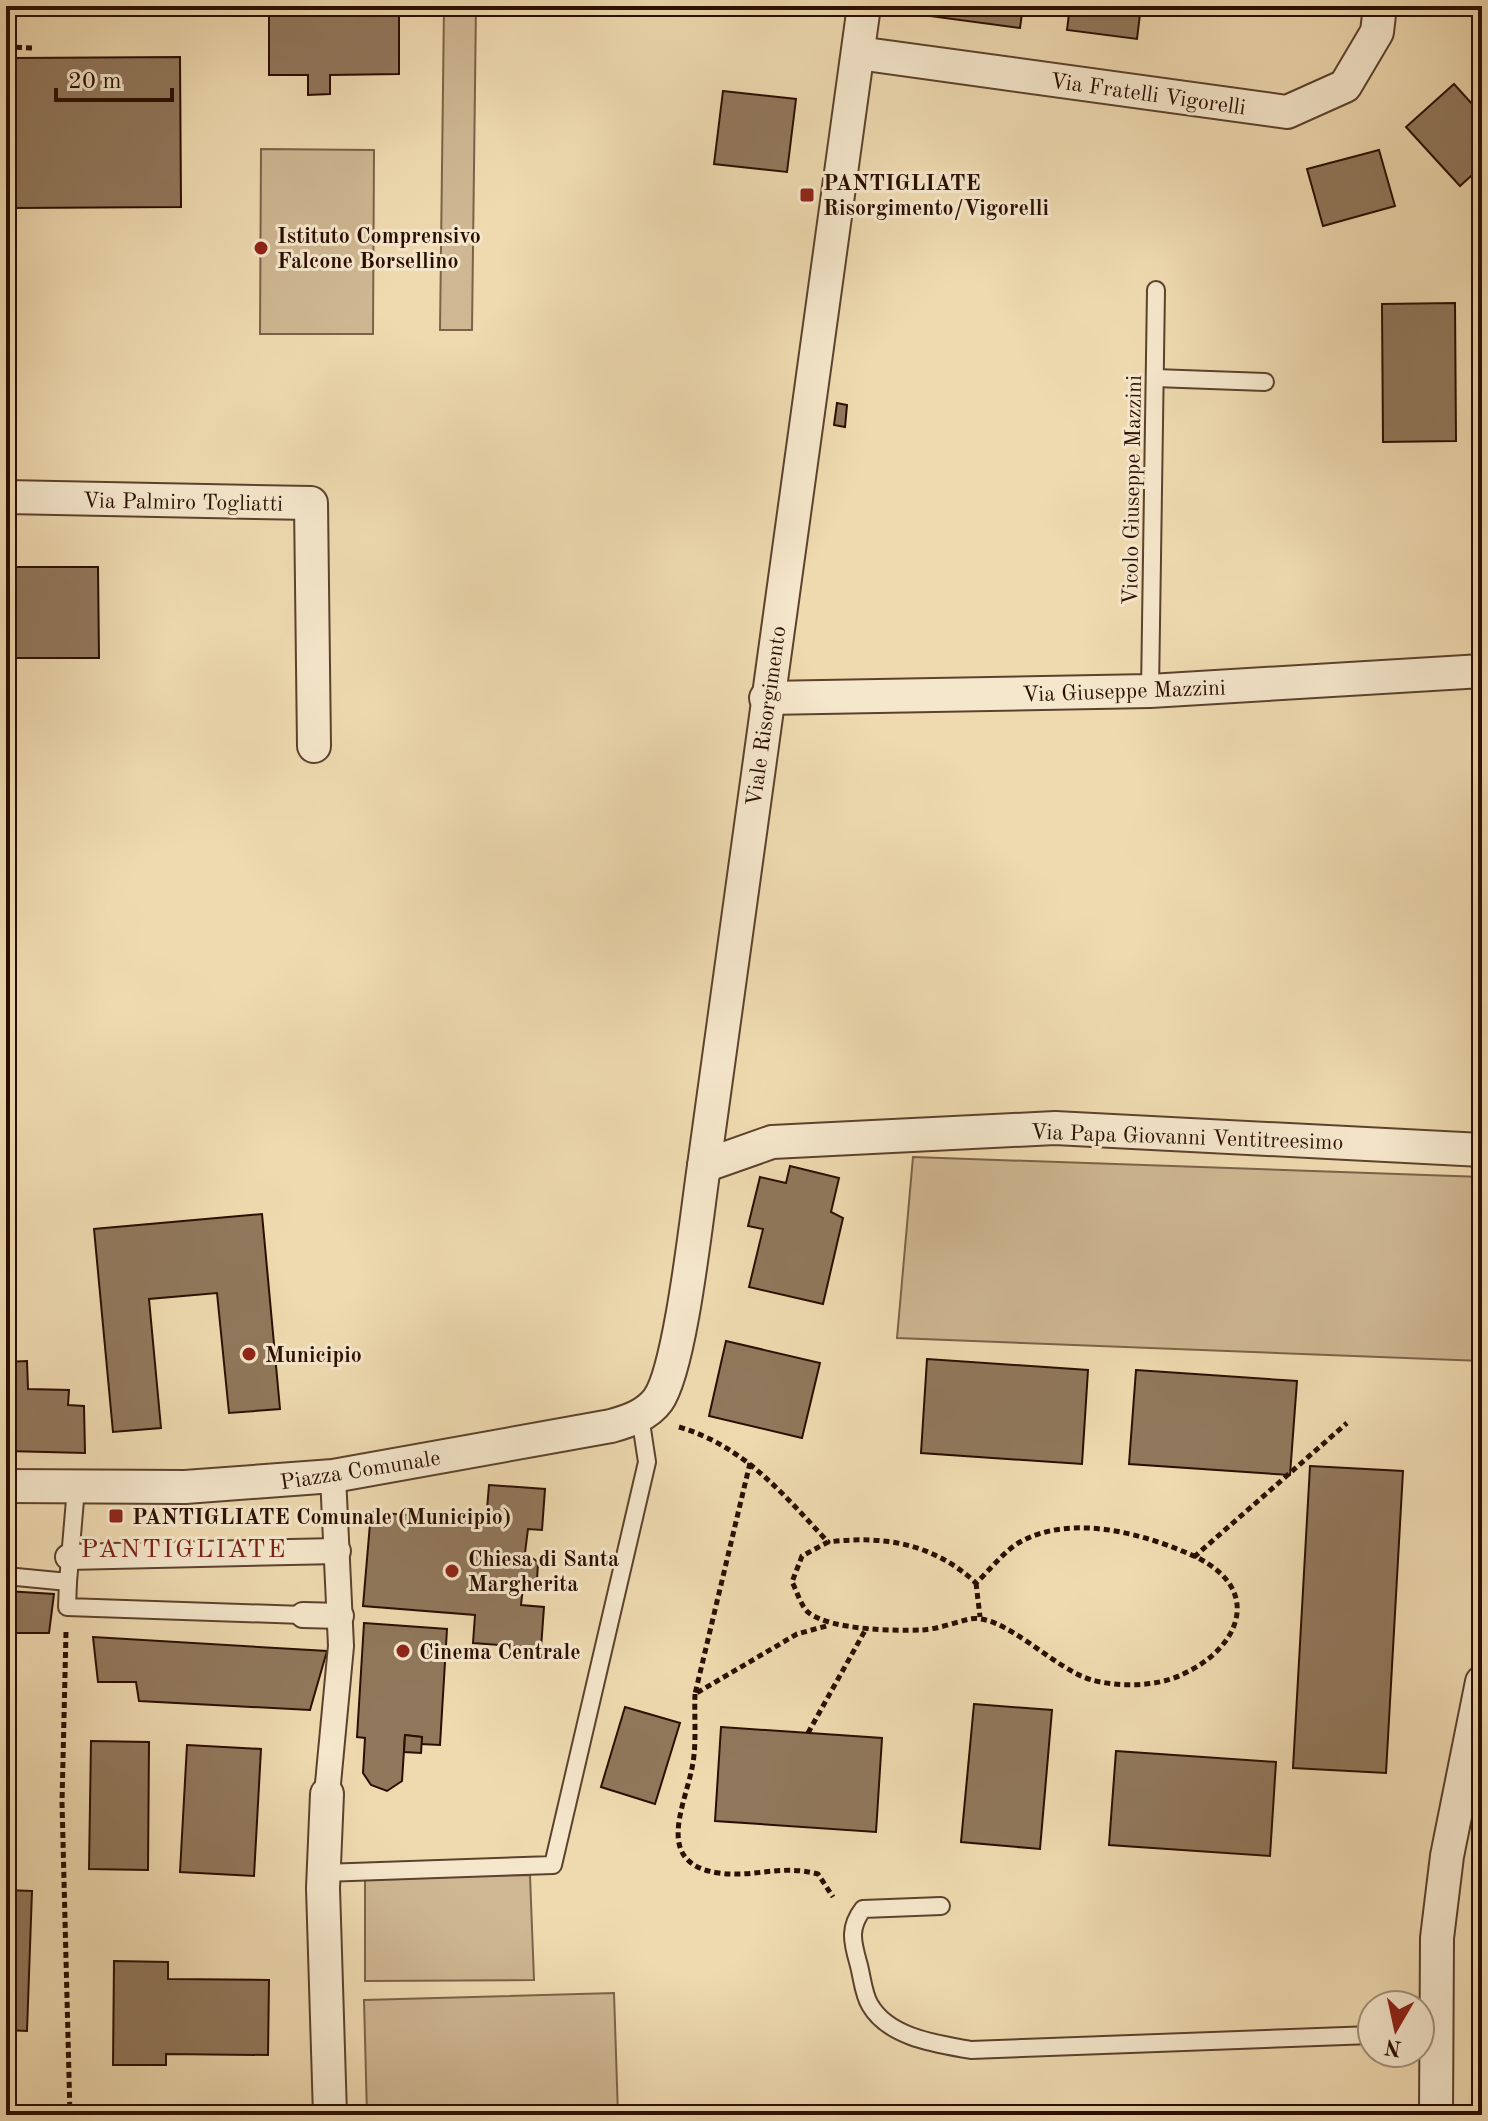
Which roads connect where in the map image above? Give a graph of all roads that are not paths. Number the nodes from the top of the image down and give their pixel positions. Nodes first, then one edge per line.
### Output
1 (864, 6) edge
2 (1380, 6) edge
3 (858, 53) junction
4 (1156, 290) dead end
5 (1155, 378) junction
6 (1265, 382) dead end
7 (6, 497) edge
8 (1482, 671) edge
9 (1150, 691) junction
10 (766, 698) junction
11 (314, 746) dead end
12 (1482, 1150) edge
13 (704, 1166) junction
14 (640, 1416) junction
15 (333, 1476) junction
16 (6, 1486) edge
17 (76, 1488) junction
18 (338, 1551) junction
19 (68, 1570) junction
20 (6, 1576) edge
21 (303, 1615) joint
22 (341, 1616) junction
23 (1482, 1682) edge
24 (327, 1794) joint
25 (323, 1873) junction
26 (941, 1906) dead end
27 (1432, 1989) edge
28 (1356, 2036) edge
29 (1431, 2069) edge
30 (330, 2115) edge
31 (1436, 2115) edge

1 - 3 street, Viale Risorgimento
2 - 3 street, Via Fratelli Vigorelli
3 - 10 street, Viale Risorgimento
4 - 5 lane, Vicolo Giuseppe Mazzini
5 - 6 lane
5 - 9 lane, Vicolo Giuseppe Mazzini
7 - 11 street, Via Palmiro Togliatti
8 - 9 street, Via Giuseppe Mazzini
9 - 10 street, Via Giuseppe Mazzini
10 - 13 street, Viale Risorgimento
12 - 13 street, Via Papa Giovanni Ventitreesimo
13 - 14 street, Viale Risorgimento
14 - 15 street, Piazza Comunale
14 - 25 lane
15 - 17 street, Piazza Comunale
15 - 18 street
16 - 17 street, Piazza Comunale
17 - 19 lane
18 - 19 street
18 - 22 street
19 - 20 lane
19 - 21 lane
21 - 22 street
22 - 24 street
23 - 27 street
24 - 25 street
25 - 30 street
26 - 28 lane
29 - 31 street

